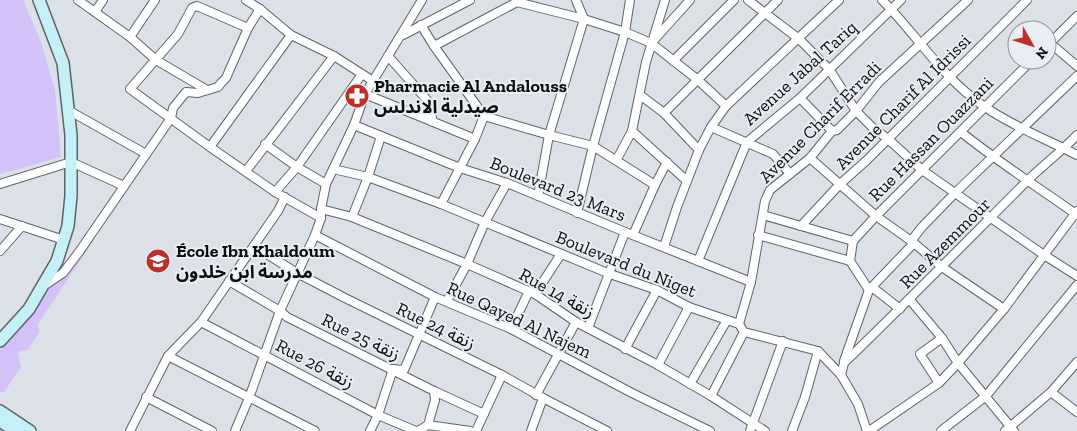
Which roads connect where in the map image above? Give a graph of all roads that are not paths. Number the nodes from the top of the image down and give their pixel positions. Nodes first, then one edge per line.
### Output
1 (39, 0) edge
2 (78, 0) edge
3 (103, 0) edge
4 (155, 0) edge
5 (246, 0) edge
6 (422, 0) edge
7 (470, 0) edge
8 (576, 0) edge
9 (630, 0) edge
10 (665, 0) edge
11 (690, 0) edge
12 (734, 0) edge
13 (748, 0) edge
14 (778, 0) edge
15 (839, 0) edge
16 (882, 0) edge
17 (901, 0) edge
18 (968, 0) edge
19 (1028, 0) edge
20 (516, 1) edge
21 (260, 9) junction
22 (891, 10) junction
23 (95, 12) junction
24 (764, 14) junction
25 (1077, 16) edge
26 (584, 19) junction
27 (421, 25) junction
28 (248, 28) junction
29 (625, 32) junction
30 (291, 35) junction
31 (1057, 35) edge
32 (401, 36) junction
33 (130, 37) junction
34 (799, 39) junction
35 (651, 43) junction
36 (920, 45) junction
37 (434, 46) junction
38 (1057, 51) edge
39 (334, 56) junction
40 (388, 56) junction
41 (156, 60) junction
42 (673, 61) junction
43 (1077, 66) edge
44 (829, 69) junction
45 (1022, 70) edge
46 (362, 74) junction
47 (1077, 76) edge
48 (950, 77) junction
49 (698, 80) junction
50 (372, 81) junction
51 (207, 90) junction
52 (365, 94) junction
53 (640, 95) junction
54 (800, 98) junction
55 (726, 106) junction
56 (984, 106) junction
57 (68, 110) junction
58 (856, 111) junction
59 (664, 113) junction
60 (484, 116) junction
61 (171, 118) junction
62 (433, 122) junction
63 (354, 125) junction
64 (711, 127) junction
65 (1022, 129) junction
66 (632, 130) junction
67 (832, 131) junction
68 (961, 132) junction
69 (549, 135) junction
70 (1077, 135) edge
71 (381, 136) junction
72 (475, 138) junction
73 (888, 139) junction
74 (747, 142) junction
75 (266, 144) junction
76 (594, 146) junction
77 (210, 148) junction
78 (1064, 148) junction
79 (700, 150) junction
80 (146, 154) junction
81 (1077, 155) edge
82 (810, 158) junction
83 (992, 158) junction
84 (617, 159) junction
85 (71, 162) junction
86 (667, 162) junction
87 (297, 167) junction
88 (460, 168) junction
89 (333, 169) junction
90 (922, 170) junction
91 (246, 171) junction
92 (790, 174) junction
93 (368, 177) junction
94 (1028, 180) junction
95 (687, 181) junction
96 (507, 183) junction
97 (0, 184) edge
98 (326, 184) junction
99 (840, 184) junction
100 (655, 185) junction
101 (124, 186) junction
102 (275, 192) junction
103 (955, 193) junction
104 (538, 196) junction
105 (285, 197) junction
106 (441, 204) junction
107 (321, 209) junction
108 (577, 213) junction
109 (1076, 213) edge
110 (763, 216) junction
111 (876, 216) junction
112 (352, 217) junction
113 (321, 218) junction
114 (992, 218) junction
115 (0, 219) edge
116 (485, 222) junction
117 (22, 226) junction
118 (801, 226) junction
119 (629, 234) junction
120 (315, 235) junction
121 (758, 235) junction
122 (64, 240) junction
123 (853, 241) junction
124 (912, 242) junction
125 (254, 246) junction
126 (664, 247) junction
127 (0, 251) edge
128 (561, 254) junction
129 (1044, 255) junction
130 (698, 261) junction
131 (850, 261) junction
132 (467, 264) junction
133 (942, 267) junction
134 (297, 273) junction
135 (610, 274) junction
136 (1077, 276) edge
137 (229, 282) junction
138 (751, 282) junction
139 (1077, 285) edge
140 (42, 287) junction
141 (871, 288) junction
142 (656, 290) junction
143 (532, 293) junction
144 (435, 297) junction
145 (910, 300) junction
146 (447, 301) junction
147 (690, 307) junction
148 (900, 309) junction
149 (1004, 309) junction
150 (280, 311) junction
151 (727, 320) junction
152 (201, 322) junction
153 (576, 322) junction
154 (739, 324) junction
155 (588, 328) junction
156 (511, 329) junction
157 (744, 332) junction
158 (419, 335) junction
159 (942, 338) junction
160 (0, 341) edge
161 (783, 341) junction
162 (626, 349) junction
163 (818, 351) junction
164 (264, 354) junction
165 (560, 354) junction
166 (168, 356) junction
167 (1077, 362) edge
168 (844, 363) junction
169 (958, 363) junction
170 (658, 365) junction
171 (393, 369) junction
172 (502, 375) junction
173 (841, 375) junction
174 (939, 382) junction
175 (690, 384) junction
176 (434, 391) junction
177 (1051, 392) junction
178 (711, 396) junction
179 (986, 396) junction
180 (146, 397) junction
181 (539, 397) junction
182 (249, 398) junction
183 (0, 411) edge
184 (1077, 412) edge
185 (484, 414) junction
186 (378, 415) junction
187 (0, 421) edge
188 (428, 425) junction
189 (751, 427) edge
190 (131, 429) edge
191 (700, 429) edge
192 (1010, 429) edge
193 (15, 431) edge
194 (30, 431) edge
195 (140, 431) edge
196 (212, 431) edge
197 (235, 431) edge
198 (315, 431) edge
199 (370, 431) edge
200 (417, 431) edge
201 (470, 431) edge
202 (476, 431) edge
203 (531, 431) edge
204 (607, 431) edge
205 (710, 431) edge
206 (765, 431) edge
207 (792, 431) edge
208 (868, 431) edge
209 (941, 431) edge

1 - 57 main road
2 - 23 street
3 - 23 street
4 - 33 street
5 - 21 street
6 - 32 street
7 - 27 street
8 - 26 street
9 - 29 street
10 - 35 street
11 - 35 street
12 - 42 street
13 - 24 street
14 - 24 street
15 - 34 street
16 - 22 street
17 - 22 street, Avenue Jabal Tariq
18 - 36 street, Avenue Charif Erradi
19 - 48 street, Avenue Charif Al Idrissi
20 - 26 street
20 - 37 street
21 - 28 street
21 - 30 street
22 - 36 street
22 - 44 street, Avenue Jabal Tariq
23 - 33 street
24 - 34 street
24 - 49 street
25 - 31 street
26 - 29 street
26 - 69 street
27 - 32 street
27 - 37 street
28 - 41 street
28 - 51 street
29 - 35 street
29 - 76 street
30 - 39 street
30 - 77 street
32 - 40 street
33 - 41 street
34 - 44 street
34 - 55 street
35 - 42 street
35 - 53 street
36 - 48 street
36 - 58 street, Avenue Charif Erradi
37 - 60 street
38 - 43 street
39 - 46 street
39 - 75 street
40 - 50 street
40 - 62 street
41 - 51 street
41 - 61 street
42 - 49 street
44 - 54 street, Avenue Jabal Tariq
44 - 58 street
45 - 56 street, Rue Hassan Ouazzani
46 - 50 street
46 - 87 street
47 - 65 street
48 - 56 street
48 - 73 street, Avenue Charif Al Idrissi
49 - 55 street
49 - 59 street
50 - 52 street
51 - 61 street
52 - 62 street
52 - 63 street
53 - 59 street
53 - 66 street
54 - 67 street
54 - 74 street, Avenue Jabal Tariq
55 - 64 street
56 - 65 street
56 - 68 street, Rue Hassan Ouazzani
57 - 80 street
57 - 85 main road
58 - 67 street, Avenue Charif Erradi
58 - 73 street
59 - 79 street
60 - 69 street
60 - 72 street
61 - 77 street
61 - 80 street
62 - 72 street
63 - 71 street, Boulevard 23 Mars
63 - 89 street
64 - 74 street
64 - 79 street
65 - 78 street
65 - 83 street
66 - 84 street
66 - 86 street
67 - 82 street, Avenue Charif Erradi
68 - 83 street
68 - 90 street, Rue Hassan Ouazzani
69 - 76 street
69 - 104 street
70 - 78 street, Rue Azemmour
71 - 88 street, Boulevard 23 Mars
71 - 93 street
72 - 88 street
73 - 90 street
73 - 99 street, Avenue Charif Al Idrissi
74 - 92 street
74 - 130 street, Avenue Jabal Tariq
75 - 87 street
75 - 91 street
76 - 84 street
76 - 108 street
77 - 91 street
78 - 81 street
78 - 94 street, Rue Azemmour
79 - 95 street
80 - 101 street
82 - 92 street, Avenue Charif Erradi
82 - 99 street
83 - 94 street
83 - 103 street
84 - 100 street
85 - 97 street
85 - 101 street
85 - 122 main road
86 - 95 street
86 - 100 street
87 - 98 street
87 - 102 street
88 - 96 street, Boulevard 23 Mars
88 - 106 street
89 - 93 street, Boulevard du Niget
89 - 98 street
90 - 103 street
90 - 111 street, Rue Hassan Ouazzani
91 - 102 street
92 - 110 street, Avenue Charif Erradi
93 - 106 street, Boulevard du Niget
93 - 112 street
94 - 109 street
94 - 114 street, Rue Azemmour
95 - 126 street
96 - 104 street, Boulevard 23 Mars
96 - 116 street
98 - 107 street
99 - 111 street
99 - 118 street, Avenue Charif Al Idrissi
100 - 119 street
101 - 140 street
102 - 105 street
103 - 114 street
103 - 124 street
104 - 108 street, Boulevard 23 Mars
105 - 113 street
105 - 125 street
106 - 116 street, Boulevard du Niget
107 - 112 street, Rue 14 زنقة
107 - 113 street
108 - 119 street, Boulevard 23 Mars
109 - 129 street
110 - 118 street
110 - 121 street, Avenue Charif Erradi
111 - 123 street, Rue Hassan Ouazzani
111 - 124 street
112 - 132 street, Rue 14 زنقة
113 - 120 street
114 - 129 street
114 - 133 street, Rue Azemmour
115 - 117 street
116 - 128 street, Boulevard du Niget
116 - 132 street
117 - 122 street
117 - 127 street
118 - 123 street
119 - 126 street, Boulevard 23 Mars
119 - 135 street
120 - 134 street
120 - 144 street, Rue Qayed Al Najem
121 - 131 street
121 - 138 street, Avenue Charif Erradi
122 - 140 main road
123 - 131 street
124 - 133 street
124 - 141 street
125 - 134 street, Rue 24 زنقة
125 - 137 street
126 - 130 street, Boulevard 23 Mars
128 - 135 street, Boulevard du Niget
128 - 143 street
129 - 136 street
129 - 149 street
130 - 138 street, Boulevard 23 Mars
131 - 141 street
132 - 143 street, Rue 14 زنقة
132 - 146 street
133 - 145 street, Rue Azemmour
133 - 149 street
134 - 150 street
134 - 158 street, Rue 24 زنقة
135 - 142 street, Boulevard du Niget
135 - 155 street
137 - 150 street, Rue 25 زنقة
137 - 152 street
138 - 154 street, Avenue Charif Erradi
139 - 179 street
140 - 160 main road
141 - 148 street
141 - 168 street
142 - 147 street, Boulevard du Niget
142 - 162 street
143 - 153 street, Rue 14 زنقة
143 - 156 street
144 - 146 street, Rue Qayed Al Najem
144 - 158 street
145 - 148 street, Rue Azemmour
145 - 159 street
146 - 156 street, Rue Qayed Al Najem
147 - 151 street, Boulevard du Niget
147 - 170 street
148 - 168 street, Rue Azemmour
149 - 169 street
150 - 164 street
150 - 171 street, Rue 25 زنقة
151 - 154 street, Boulevard du Niget
151 - 175 street
152 - 164 street, Rue 26 زنقة
152 - 166 street
153 - 155 street, Rue 14 زنقة
153 - 165 street
154 - 157 street
155 - 162 street, Rue 14 زنقة
156 - 165 street, Rue Qayed Al Najem
157 - 161 street
157 - 178 street
158 - 171 street
158 - 172 street, Rue 24 زنقة
159 - 169 street
159 - 174 street
161 - 163 street
161 - 189 street
162 - 170 street, Rue 14 زنقة
163 - 173 street
163 - 207 street
164 - 182 street
164 - 186 street, Rue 26 زنقة
165 - 181 street
165 - 191 street, Rue Qayed Al Najem
166 - 180 street
166 - 182 street
167 - 177 street
168 - 173 street
169 - 174 street
169 - 179 street
170 - 175 street, Rue 14 زنقة
171 - 176 street, Rue 25 زنقة
171 - 186 street
172 - 181 street, Rue 24 زنقة
172 - 185 street
173 - 208 street
174 - 208 street
175 - 178 street, Rue 14 زنقة
176 - 185 street, Rue 25 زنقة
176 - 188 street
177 - 184 street
177 - 192 street
178 - 189 street, Rue 14 زنقة
179 - 192 street
179 - 209 street
180 - 190 street
180 - 196 street
181 - 203 street
181 - 204 street, Rue 24 زنقة
182 - 197 street
182 - 198 street
183 - 194 main road
185 - 202 street
186 - 199 street
186 - 200 street, Rue 26 زنقة
187 - 193 main road
188 - 200 street
188 - 201 street
189 - 206 street, Rue 14 زنقة
190 - 195 street
191 - 205 street, Rue Qayed Al Najem

